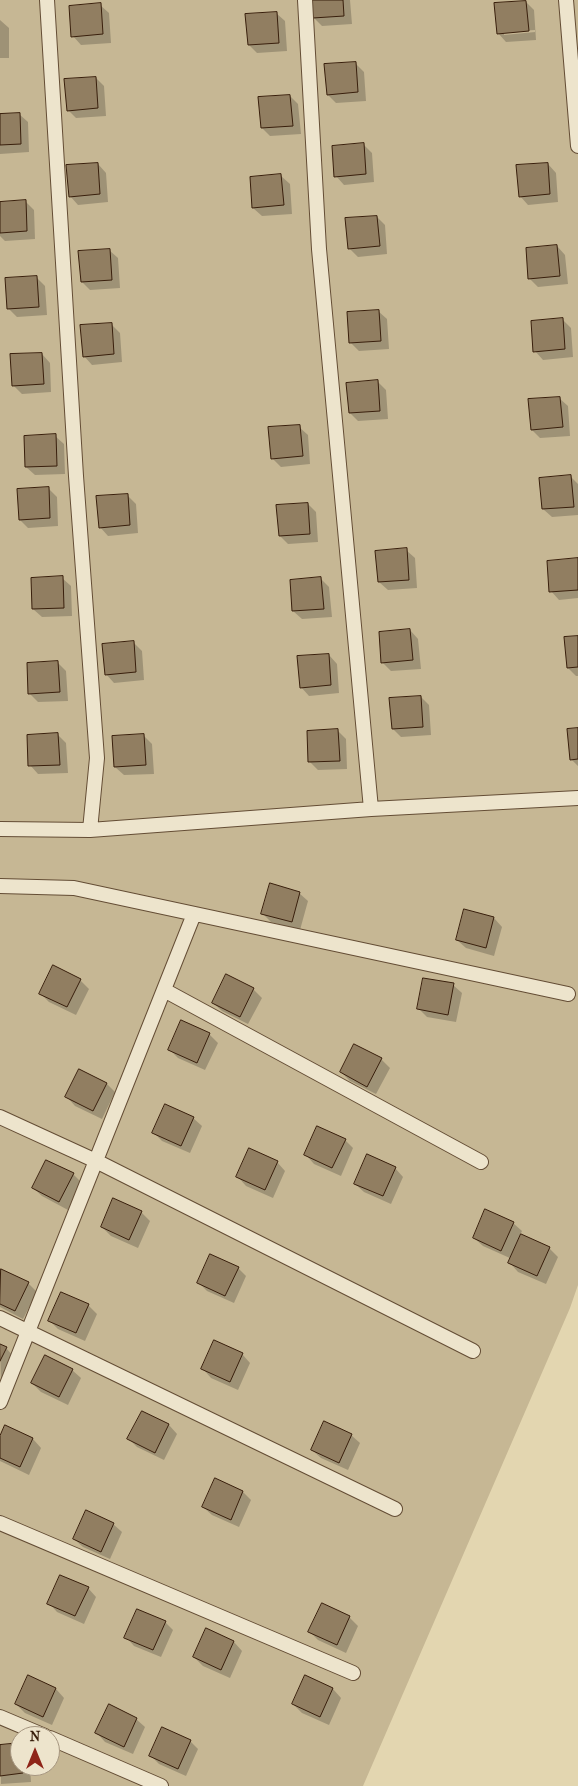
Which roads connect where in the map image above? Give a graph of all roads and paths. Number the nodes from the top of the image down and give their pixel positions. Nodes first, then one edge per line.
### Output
1 (47, 0) edge
2 (305, 0) edge
3 (566, 0) edge
4 (578, 146) edge
5 (578, 798) edge
6 (371, 809) junction
7 (0, 829) edge
8 (90, 830) junction
9 (0, 886) edge
10 (194, 914) junction
11 (164, 990) junction
12 (568, 994) dead end
13 (0, 1116) edge
14 (96, 1161) junction
15 (481, 1162) dead end
16 (0, 1318) edge
17 (28, 1331) junction
18 (472, 1351) dead end
19 (0, 1402) edge
20 (395, 1509) dead end
21 (0, 1523) edge
22 (353, 1673) dead end
23 (0, 1717) edge
24 (21, 1726) edge
25 (60, 1742) edge
26 (162, 1786) edge

1 - 8 lane
2 - 6 lane
3 - 4 lane
5 - 6 lane
6 - 8 lane
7 - 8 lane
9 - 10 lane
10 - 11 lane
10 - 12 lane
11 - 14 lane
11 - 15 lane
13 - 14 lane
14 - 17 lane
14 - 18 lane
16 - 17 lane
17 - 19 lane
17 - 20 lane
21 - 22 lane
23 - 24 lane
25 - 26 lane

